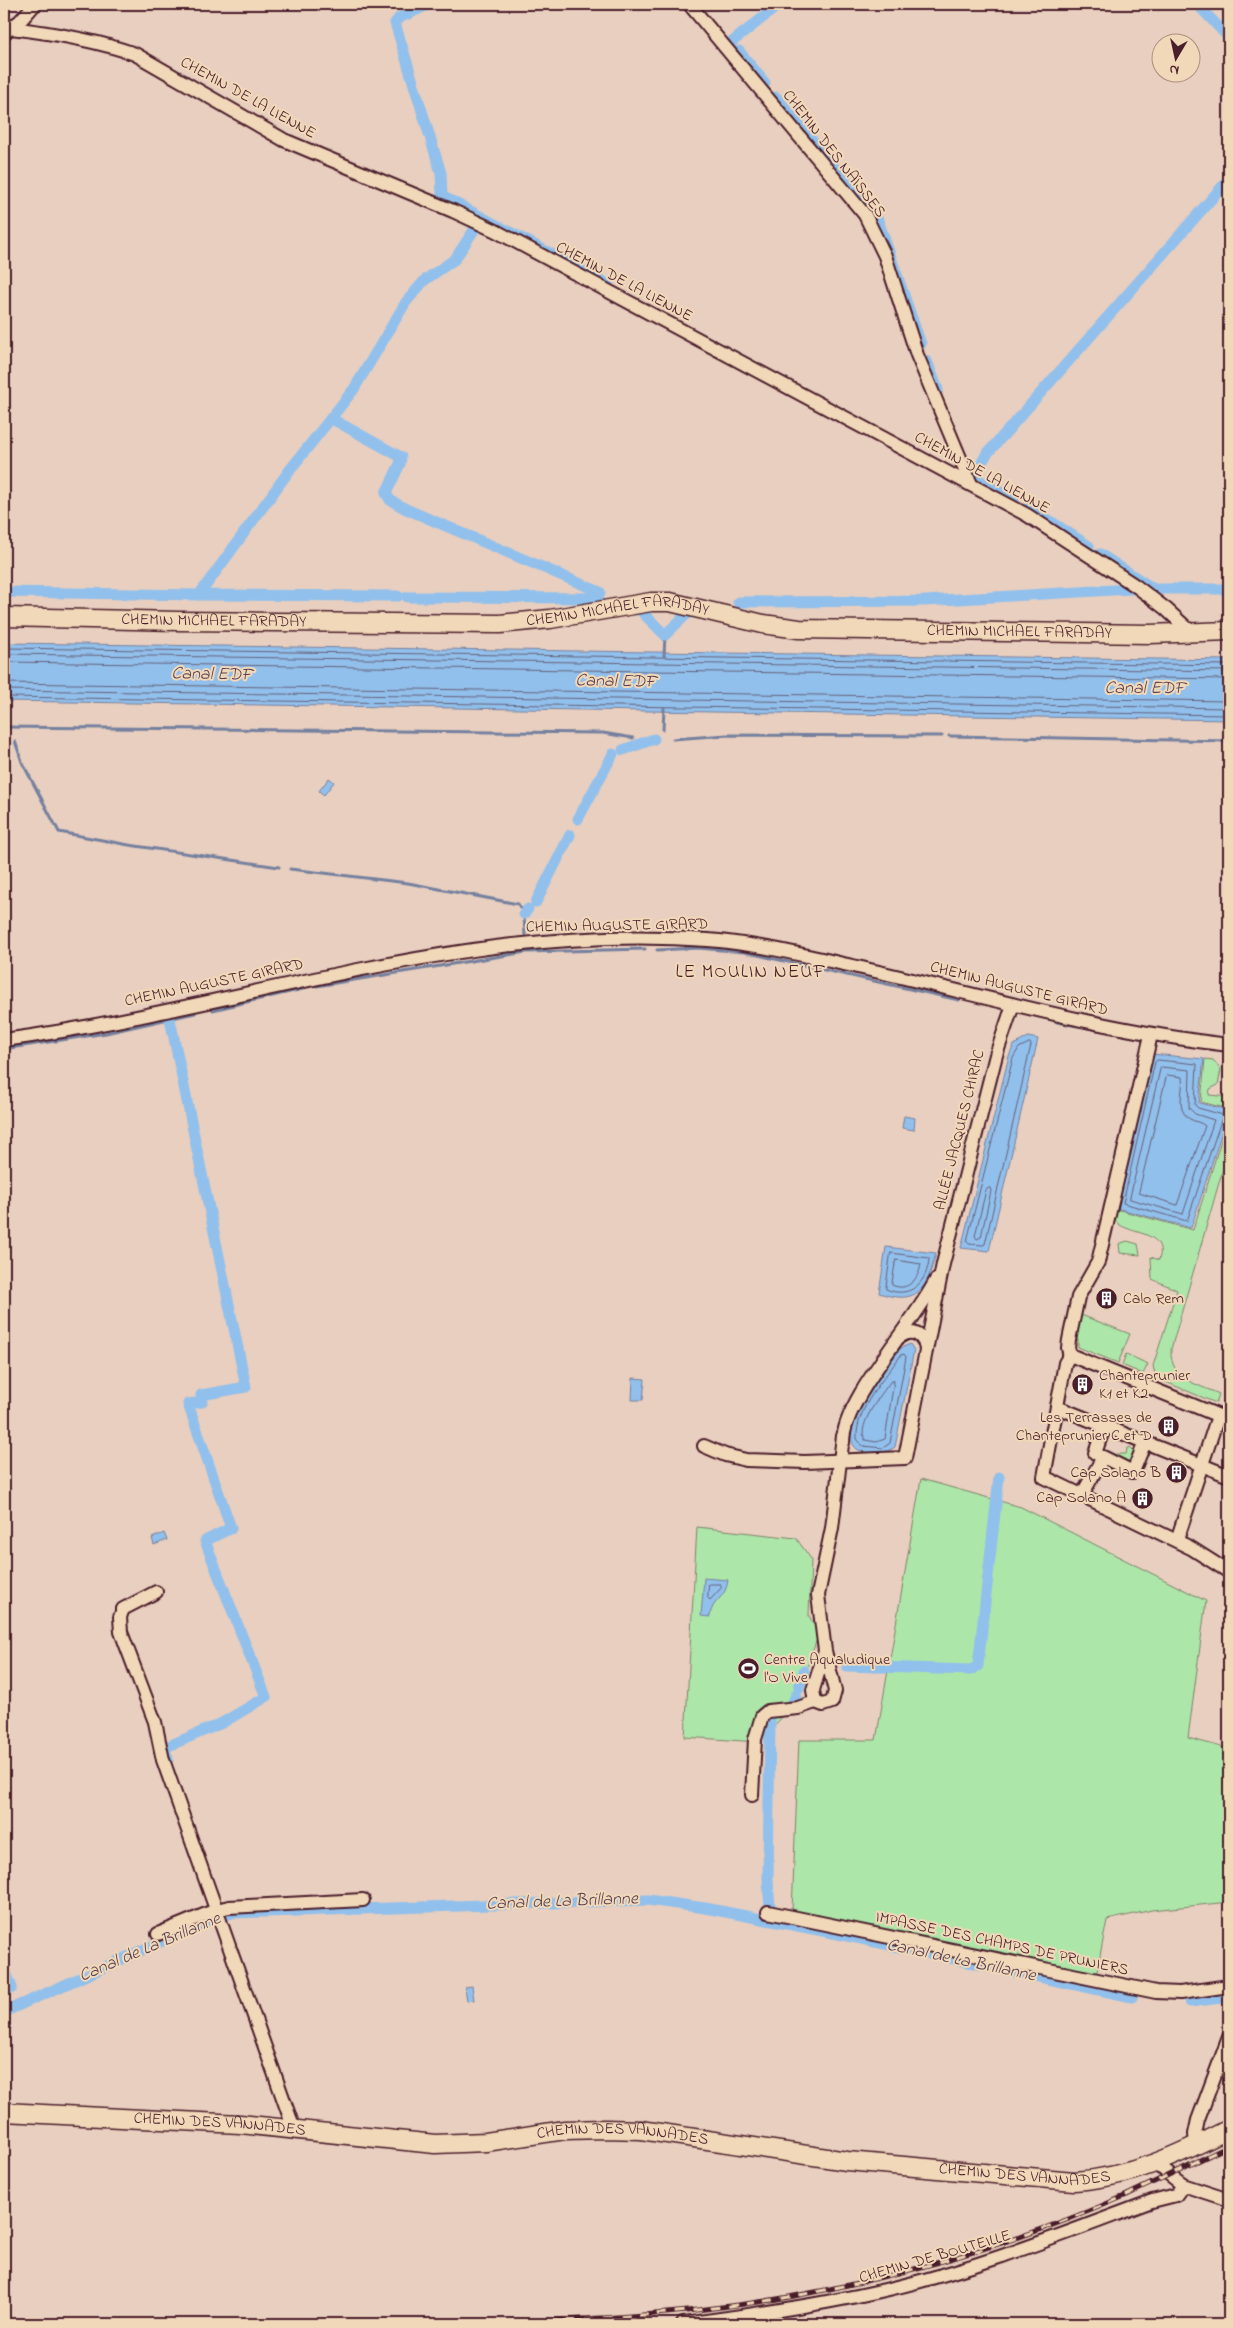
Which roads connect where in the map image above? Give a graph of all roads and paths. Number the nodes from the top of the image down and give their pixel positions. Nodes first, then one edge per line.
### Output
1 (34, 4) edge
2 (689, 4) edge
3 (8, 31) edge
4 (971, 484) junction
5 (4, 617) edge
6 (1229, 630) edge
7 (1191, 632) junction
8 (1013, 1006) junction
9 (1151, 1035) junction
10 (4, 1040) edge
11 (1229, 1045) edge
12 (943, 1264) junction
13 (901, 1336) junction
14 (926, 1350) junction
15 (1070, 1355) junction
16 (1057, 1407) junction
17 (1224, 1418) edge
18 (1105, 1425) junction
19 (843, 1436) junction
20 (1144, 1442) junction
21 (704, 1446) dead end
22 (1099, 1455) dead end
23 (864, 1460) junction
24 (840, 1461) junction
25 (1202, 1466) junction
26 (1229, 1476) edge
27 (1082, 1496) junction
28 (1177, 1540) junction
29 (1229, 1572) edge
30 (156, 1592) dead end
31 (825, 1652) junction
32 (815, 1702) junction
33 (752, 1795) dead end
34 (363, 1900) dead end
35 (216, 1910) junction
36 (768, 1912) dead end
37 (158, 1934) dead end
38 (1229, 1986) edge
39 (1229, 2037) edge
40 (4, 2112) edge
41 (294, 2129) junction
42 (1229, 2129) edge
43 (1196, 2146) junction
44 (1154, 2163) junction
45 (1184, 2185) junction
46 (1229, 2200) edge
47 (683, 2324) edge

1 - 3 street
2 - 4 street, CHEMIN DES NAÏSSES
3 - 4 street, CHEMIN DE LA LIENNE
4 - 7 street, CHEMIN DE LA LIENNE
5 - 7 street, CHEMIN MICHAEL FARADAY
6 - 7 street, CHEMIN MICHAEL FARADAY
8 - 9 street, CHEMIN AUGUSTE GIRARD
8 - 10 street, CHEMIN AUGUSTE GIRARD
8 - 12 street, ALLÉE JACQUES CHIRAC
9 - 11 street, CHEMIN AUGUSTE GIRARD
9 - 15 street
12 - 13 street, ALLÉE JACQUES CHIRAC
12 - 14 street, ALLÉE JACQUES CHIRAC
13 - 14 street
13 - 19 street, ALLÉE JACQUES CHIRAC
14 - 23 street, ALLÉE JACQUES CHIRAC
15 - 16 street
15 - 17 street
16 - 18 street
16 - 27 street
17 - 25 street
18 - 20 street
18 - 22 street
19 - 23 street
19 - 24 street, ALLÉE JACQUES CHIRAC
20 - 25 street
20 - 27 street
21 - 24 street
23 - 24 street
24 - 31 street, ALLÉE JACQUES CHIRAC
25 - 26 street
25 - 28 street
27 - 28 street
28 - 29 street
30 - 35 street
31 - 32 street
31 - 32 street, ALLÉE JACQUES CHIRAC
32 - 33 street
34 - 35 street
35 - 37 street
35 - 41 street
36 - 38 street, IMPASSE DES CHAMPS DE PRUNIERS
39 - 43 street
40 - 41 street, CHEMIN DES VANNADES
41 - 44 street, CHEMIN DES VANNADES
42 - 43 street, CHEMIN DES VANNADES
43 - 44 street, CHEMIN DES VANNADES
44 - 45 street
45 - 46 street
45 - 47 street, CHEMIN DE BOUTEILLE

